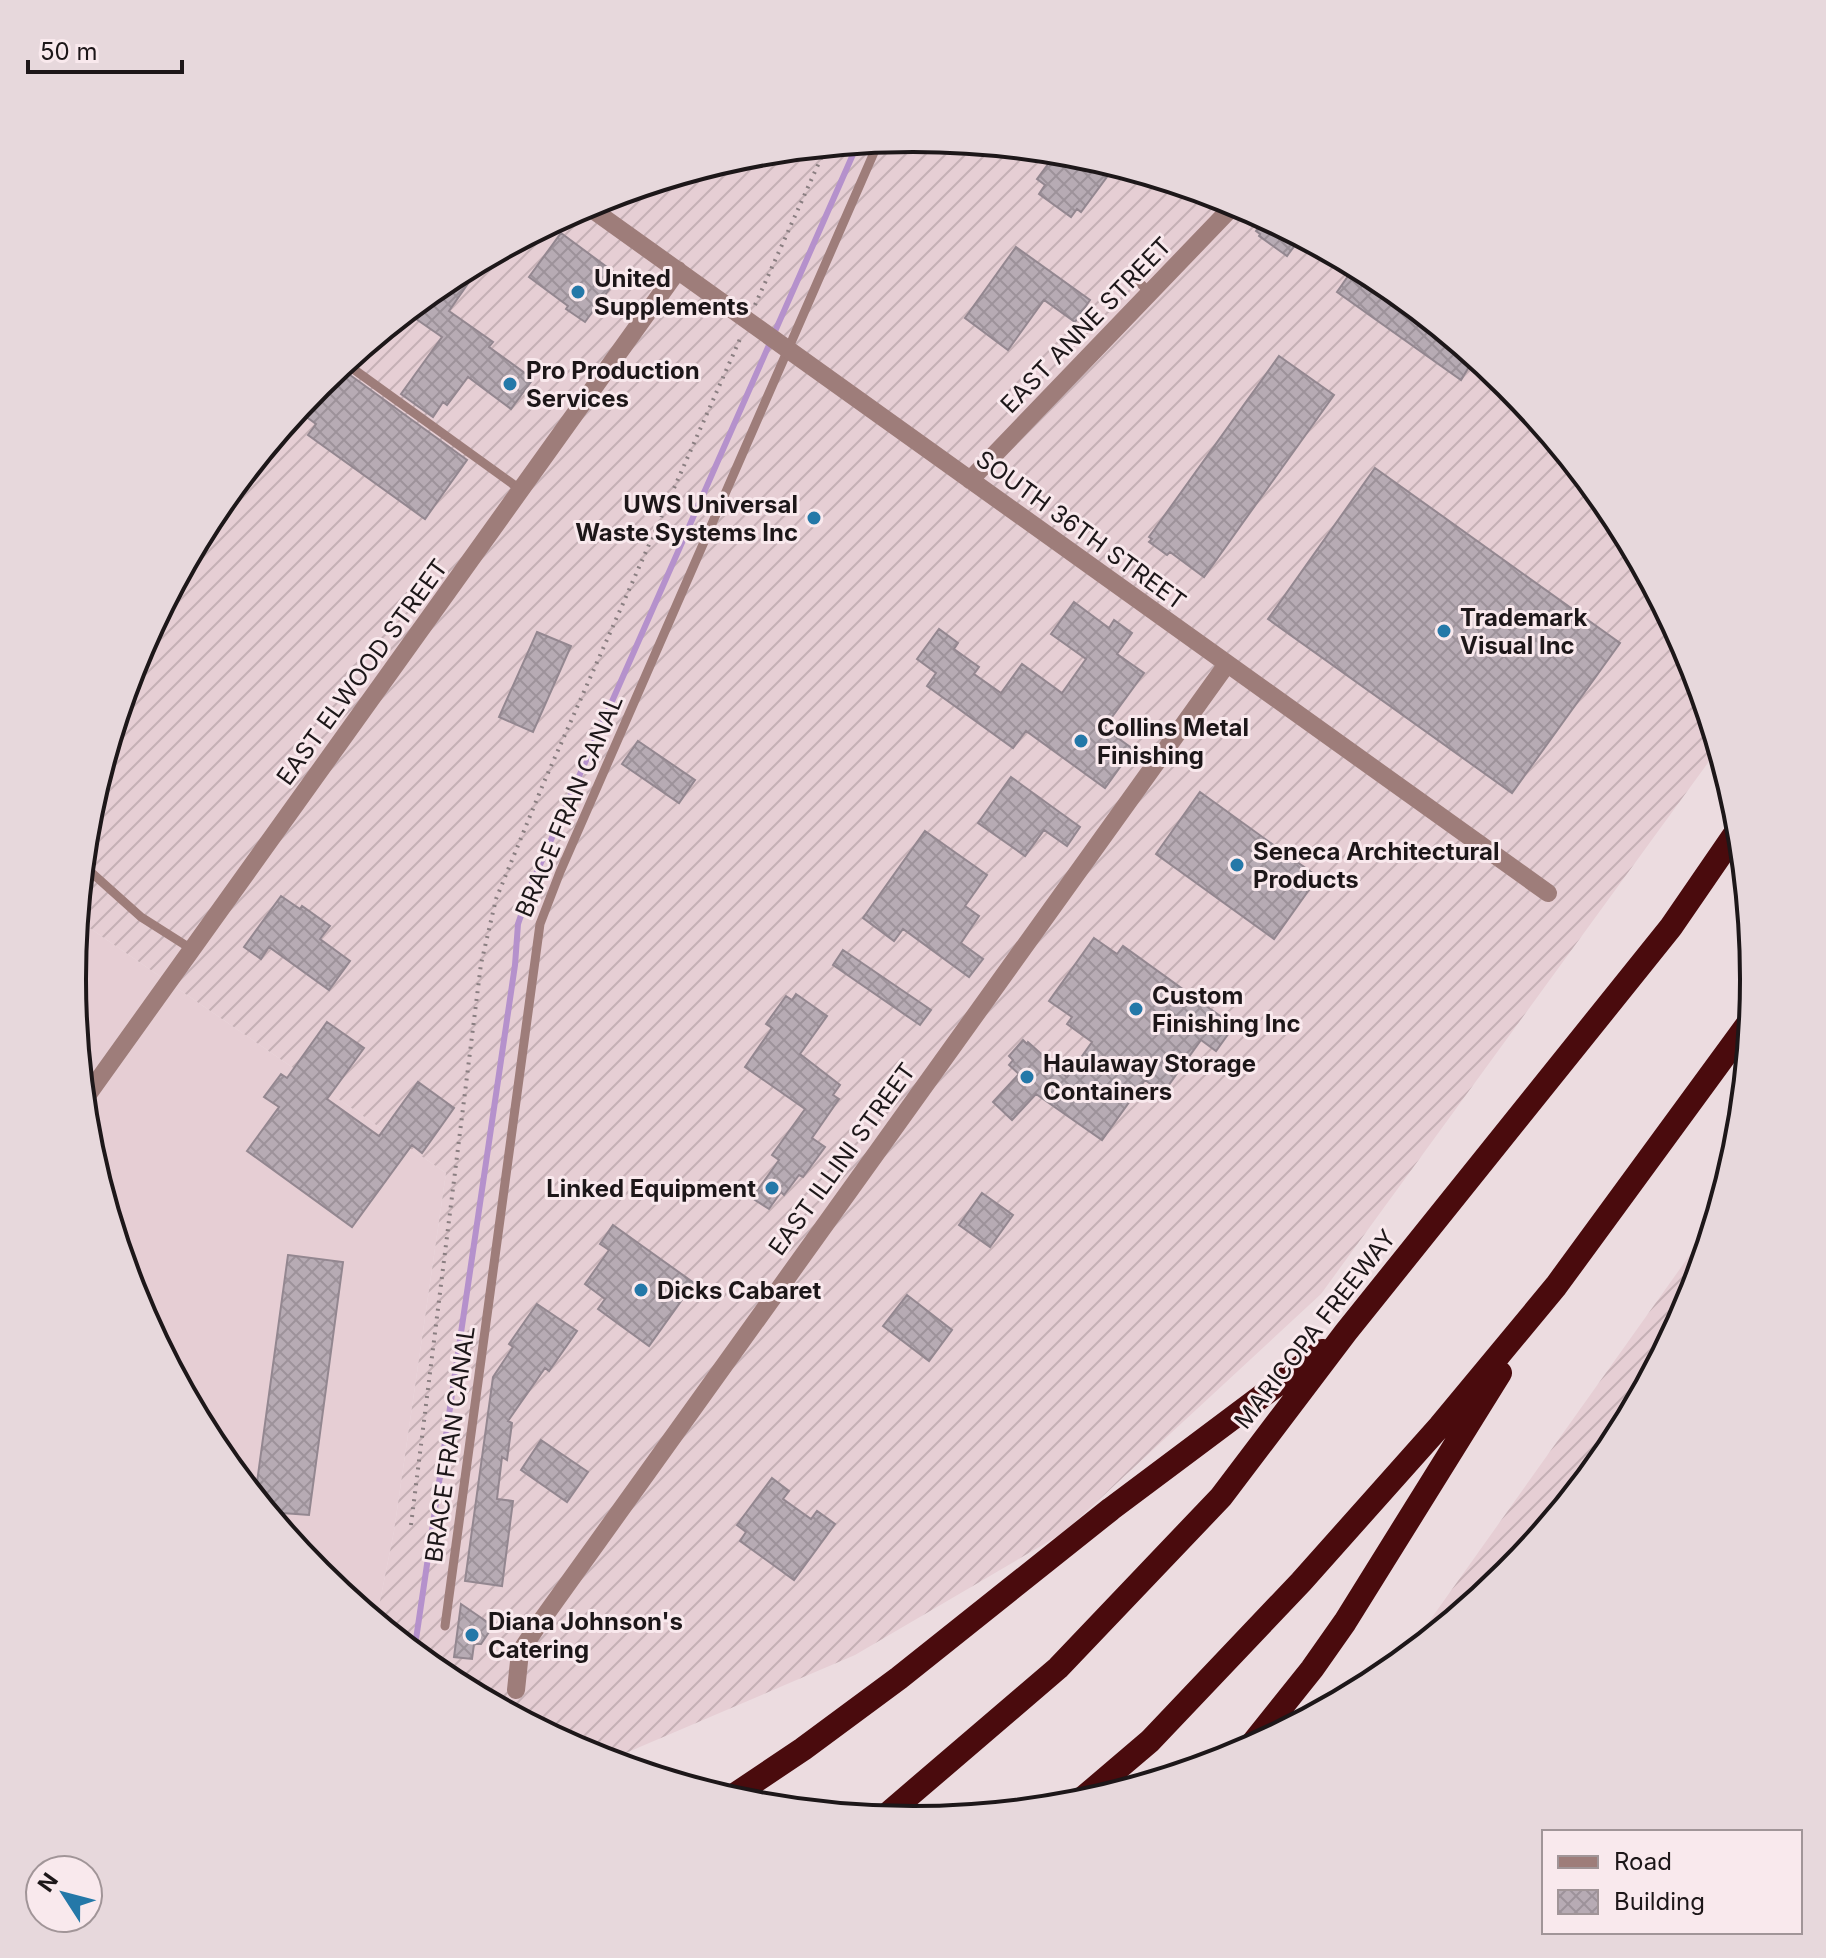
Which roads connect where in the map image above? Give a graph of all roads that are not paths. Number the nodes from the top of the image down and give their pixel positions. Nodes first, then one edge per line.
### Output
1 (873, 153) edge
2 (599, 214) edge
3 (1226, 214) edge
4 (678, 270) junction
5 (1136, 279) dead end
6 (1150, 293) junction
7 (786, 349) junction
8 (354, 370) edge
9 (970, 480) junction
10 (521, 490) junction
11 (1227, 664) junction
12 (1728, 844) edge
13 (93, 874) edge
14 (1548, 893) dead end
15 (193, 950) junction
16 (1738, 1038) edge
17 (93, 1087) edge
18 (1542, 1304) junction
19 (1346, 1332) junction
20 (445, 1626) dead end
21 (516, 1690) dead end
22 (1266, 1727) edge
23 (1099, 1784) edge
24 (744, 1788) edge
25 (898, 1805) edge

1 - 7 lane, BRACE FRAN CANAL
2 - 4 street, SOUTH 36TH STREET
3 - 6 street, EAST ANNE STREET
4 - 7 street, SOUTH 36TH STREET
4 - 10 street, EAST ELWOOD STREET
5 - 6 lane
6 - 9 street, EAST ANNE STREET
7 - 9 street, SOUTH 36TH STREET
7 - 20 lane, BRACE FRAN CANAL
8 - 10 lane
9 - 11 street, SOUTH 36TH STREET
10 - 15 street, EAST ELWOOD STREET
11 - 14 street, SOUTH 36TH STREET
11 - 21 street, EAST ILLINI STREET
12 - 19 highway, MARICOPA FREEWAY
13 - 15 lane
15 - 17 street, EAST ELWOOD STREET
16 - 18 highway
18 - 22 highway
18 - 23 highway
19 - 24 highway
19 - 25 highway, MARICOPA FREEWAY

